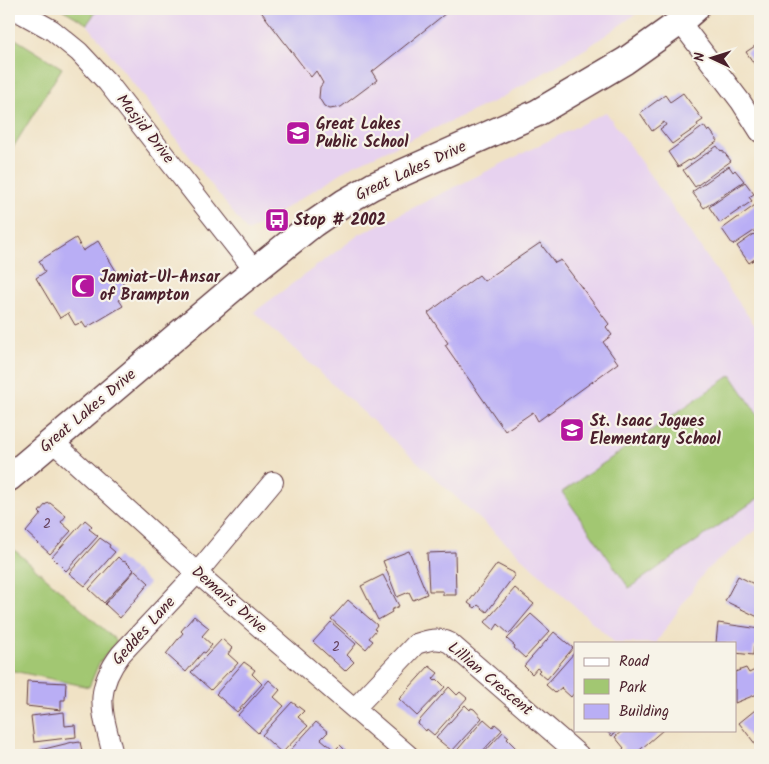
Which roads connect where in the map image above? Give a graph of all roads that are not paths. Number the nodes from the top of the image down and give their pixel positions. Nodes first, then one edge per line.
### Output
1 (14, 9) edge
2 (688, 15) edge
3 (760, 132) edge
4 (255, 270) junction
5 (52, 441) junction
6 (9, 478) edge
7 (273, 482) dead end
8 (198, 573) junction
9 (355, 708) junction
10 (113, 755) edge
11 (408, 755) edge
12 (579, 755) edge

1 - 4 street, Masjid Drive
2 - 3 street
2 - 4 street, Great Lakes Drive
4 - 5 street, Great Lakes Drive
5 - 6 street, Great Lakes Drive
5 - 8 street, Demaris Drive
7 - 8 street, Geddes Lane
8 - 9 street, Demaris Drive
8 - 10 street, Geddes Lane
9 - 11 street, Demaris Drive
9 - 12 street, Lillian Crescent

